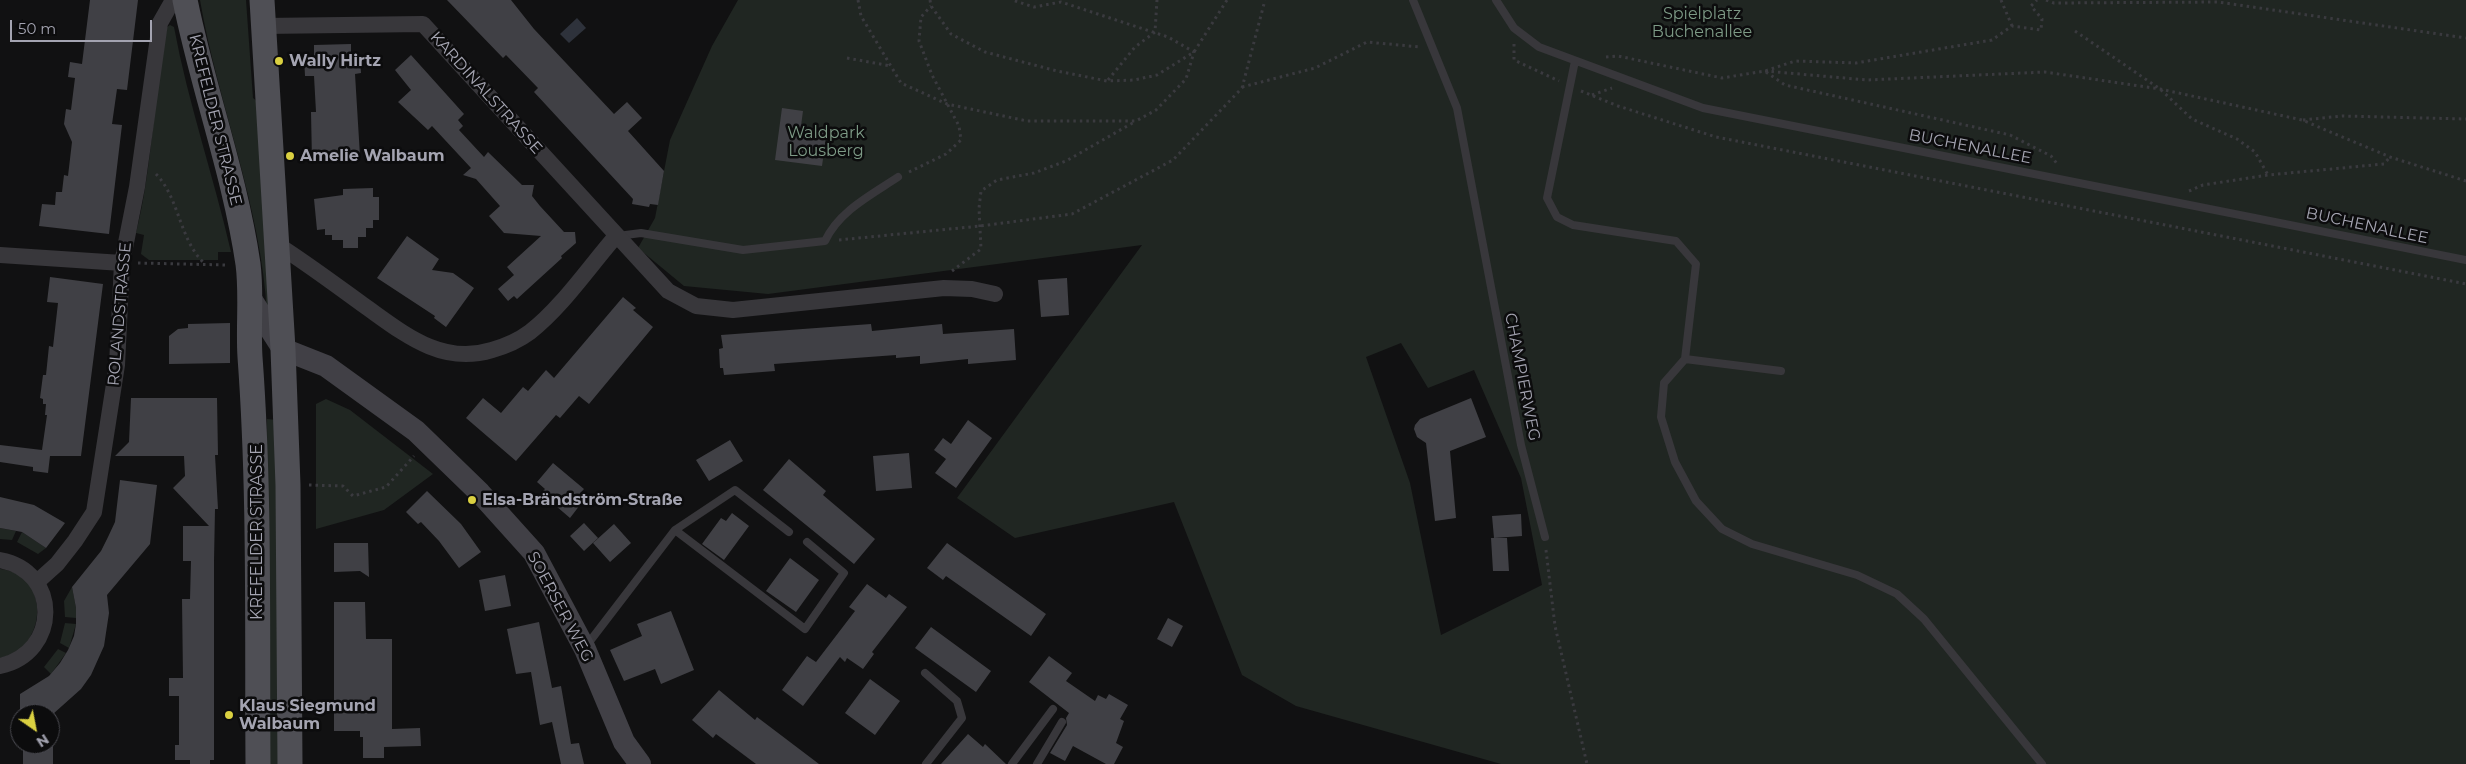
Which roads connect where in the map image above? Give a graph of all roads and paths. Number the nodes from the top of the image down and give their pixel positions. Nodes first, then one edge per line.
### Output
1 (173, 0) edge
2 (185, 0) edge
3 (262, 0) edge
4 (858, 0) edge
5 (930, 0) edge
6 (1012, 0) edge
7 (1157, 0) edge
8 (1227, 0) edge
9 (1265, 0) edge
10 (1413, 0) edge
11 (1496, 0) edge
12 (2001, 0) edge
13 (2037, 0) edge
14 (2046, 0) edge
15 (1062, 1) edge
16 (2218, 1) edge
17 (931, 6) junction
18 (264, 26) junction
19 (2012, 26) junction
20 (2075, 31) dead end
21 (1154, 32) junction
22 (2466, 38) edge
23 (1433, 48) junction
24 (1194, 52) junction
25 (847, 58) dead end
26 (1514, 60) dead end
27 (1575, 61) junction
28 (891, 66) junction
29 (1765, 71) junction
30 (1107, 81) junction
31 (1568, 86) junction
32 (1242, 88) junction
33 (2160, 89) junction
34 (947, 104) junction
35 (2466, 119) edge
36 (2302, 120) junction
37 (1136, 121) junction
38 (2051, 156) dead end
39 (2390, 157) junction
40 (141, 159) junction
41 (2268, 175) junction
42 (898, 176) joint
43 (2466, 181) edge
44 (2177, 201) junction
45 (980, 226) junction
46 (616, 236) junction
47 (825, 242) junction
48 (275, 243) junction
49 (0, 255) edge
50 (2466, 260) edge
51 (122, 263) junction
52 (205, 264) junction
53 (248, 265) junction
54 (2466, 284) edge
55 (944, 288) junction
56 (995, 294) dead end
57 (251, 299) junction
58 (283, 349) junction
59 (1685, 359) junction
60 (1782, 371) dead end
61 (405, 467) dead end
62 (288, 485) junction
63 (675, 530) junction
64 (789, 532) dead end
65 (1545, 536) joint
66 (807, 542) dead end
67 (0, 560) edge
68 (37, 582) junction
69 (585, 649) junction
70 (0, 666) edge
71 (926, 672) dead end
72 (1053, 709) dead end
73 (1062, 722) dead end
74 (258, 764) edge
75 (290, 764) edge
76 (640, 764) edge
77 (926, 764) edge
78 (1012, 764) edge
79 (1038, 764) edge
80 (1587, 764) edge
81 (2042, 764) edge

1 - 40 street, ROLANDSTRASSE
2 - 53 main road, KREFELDER STRASSE
3 - 18 main road, KREFELDER STRASSE
4 - 28 path
5 - 17 path
6 - 15 path
7 - 21 path
8 - 24 path
9 - 32 path
10 - 23 lane, CHAMPIERWEG
11 - 27 lane, BUCHENALLEE
12 - 19 path
13 - 19 path
14 - 16 path
15 - 21 path
16 - 22 path
17 - 30 path
17 - 34 path
18 - 46 street, KARDINALSTRASSE
18 - 48 main road, KREFELDER STRASSE
19 - 29 path
20 - 33 path
21 - 24 path
21 - 30 path
23 - 32 path
23 - 65 lane, CHAMPIERWEG
24 - 30 path
24 - 37 path
25 - 28 path
26 - 31 path
27 - 29 path
27 - 31 lane
27 - 44 lane, BUCHENALLEE
28 - 34 path
29 - 33 path
29 - 38 path
31 - 54 path
31 - 59 lane
32 - 45 path
33 - 36 path
33 - 41 path
34 - 37 path
34 - 42 path
35 - 36 path
36 - 39 path
37 - 45 path
39 - 41 path
39 - 43 path
40 - 51 street, ROLANDSTRASSE
40 - 52 path
41 - 44 path
42 - 47 lane
44 - 50 lane, BUCHENALLEE
45 - 47 path
45 - 55 path
46 - 47 lane
46 - 48 street
46 - 55 street
48 - 58 main road, KREFELDER STRASSE
49 - 51 street
51 - 52 path
51 - 68 street, ROLANDSTRASSE
52 - 53 path
53 - 57 main road, KREFELDER STRASSE
55 - 56 street
57 - 58 street, KREFELDER STRASSE
57 - 74 main road, KREFELDER STRASSE
58 - 62 main road, KREFELDER STRASSE
58 - 69 street, SOERSER WEG
59 - 60 lane
59 - 81 lane
61 - 62 path
62 - 75 main road, KREFELDER STRASSE
63 - 64 lane
63 - 66 lane
63 - 69 lane
65 - 80 path
67 - 68 street
68 - 70 street
69 - 76 street, SOERSER WEG
71 - 77 lane
72 - 78 lane
73 - 79 lane

